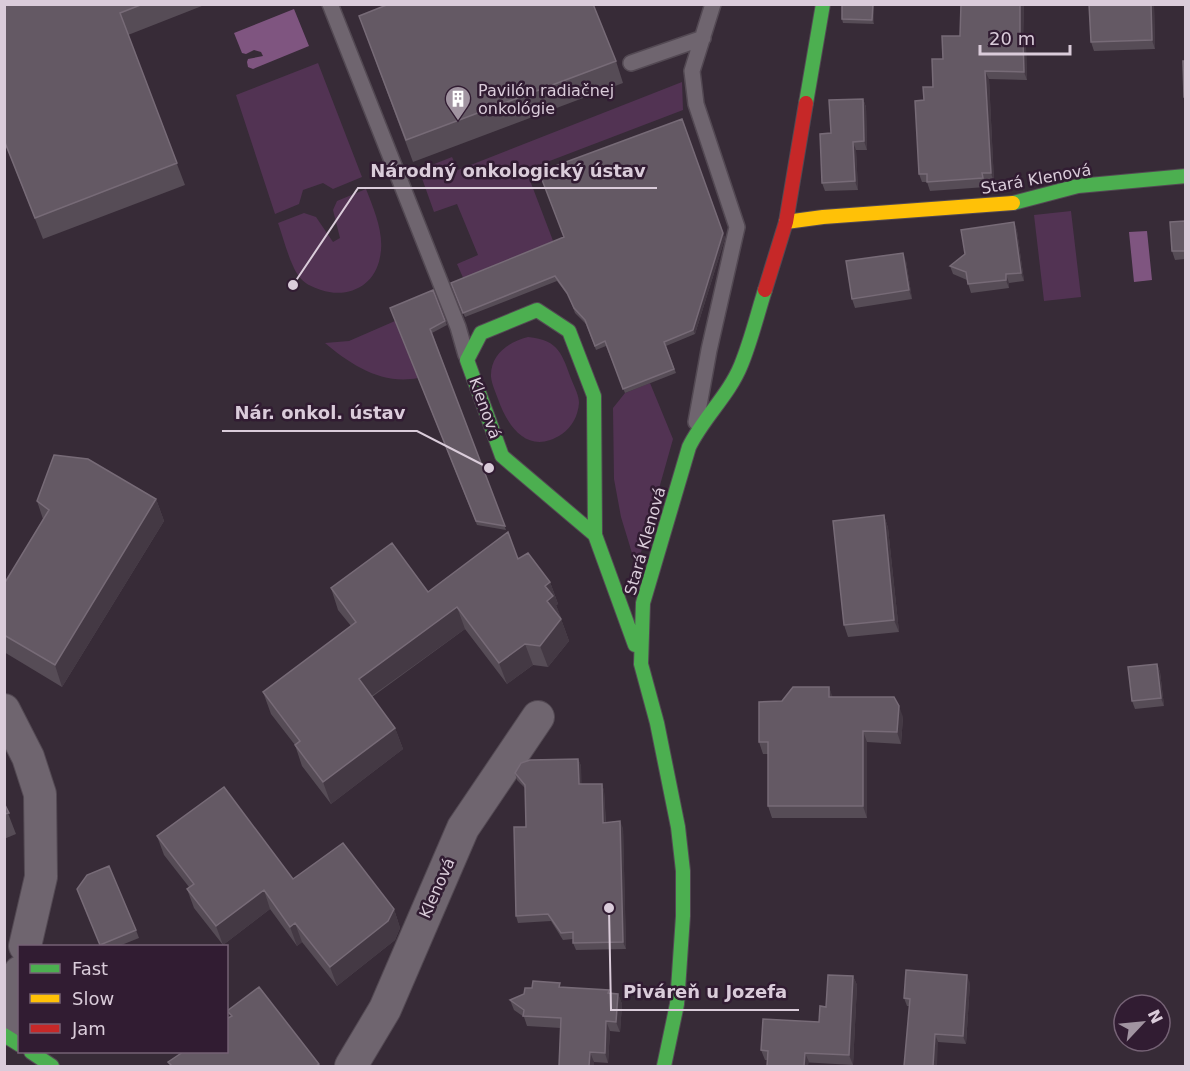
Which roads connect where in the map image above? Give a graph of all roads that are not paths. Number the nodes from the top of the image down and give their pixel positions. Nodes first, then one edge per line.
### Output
1 (330, 4) edge
2 (713, 4) edge
3 (823, 4) edge
4 (703, 38) junction
5 (631, 63) dead end
6 (1185, 176) edge
7 (786, 222) junction
8 (467, 360) junction
9 (694, 437) junction
10 (595, 535) junction
11 (641, 664) junction
12 (4, 710) edge
13 (538, 717) dead end
14 (25, 945) edge
15 (18, 979) edge
16 (4, 1026) edge
17 (4, 1035) edge
18 (18, 1044) edge
19 (32, 1053) edge
20 (52, 1066) edge
21 (351, 1066) edge
22 (664, 1066) edge

1 - 8 lane
2 - 4 lane
3 - 7 street, Stará Klenová
4 - 5 lane
4 - 9 lane
6 - 7 street, Stará Klenová
7 - 9 street, Stará Klenová
8 - 10 street, Klenová
8 - 10 street, Klenová
9 - 11 street, Stará Klenová
10 - 11 street, Klenová
11 - 22 street, Stará Klenová
12 - 14 street
13 - 21 street, Klenová
15 - 16 street
17 - 18 street
19 - 20 street

